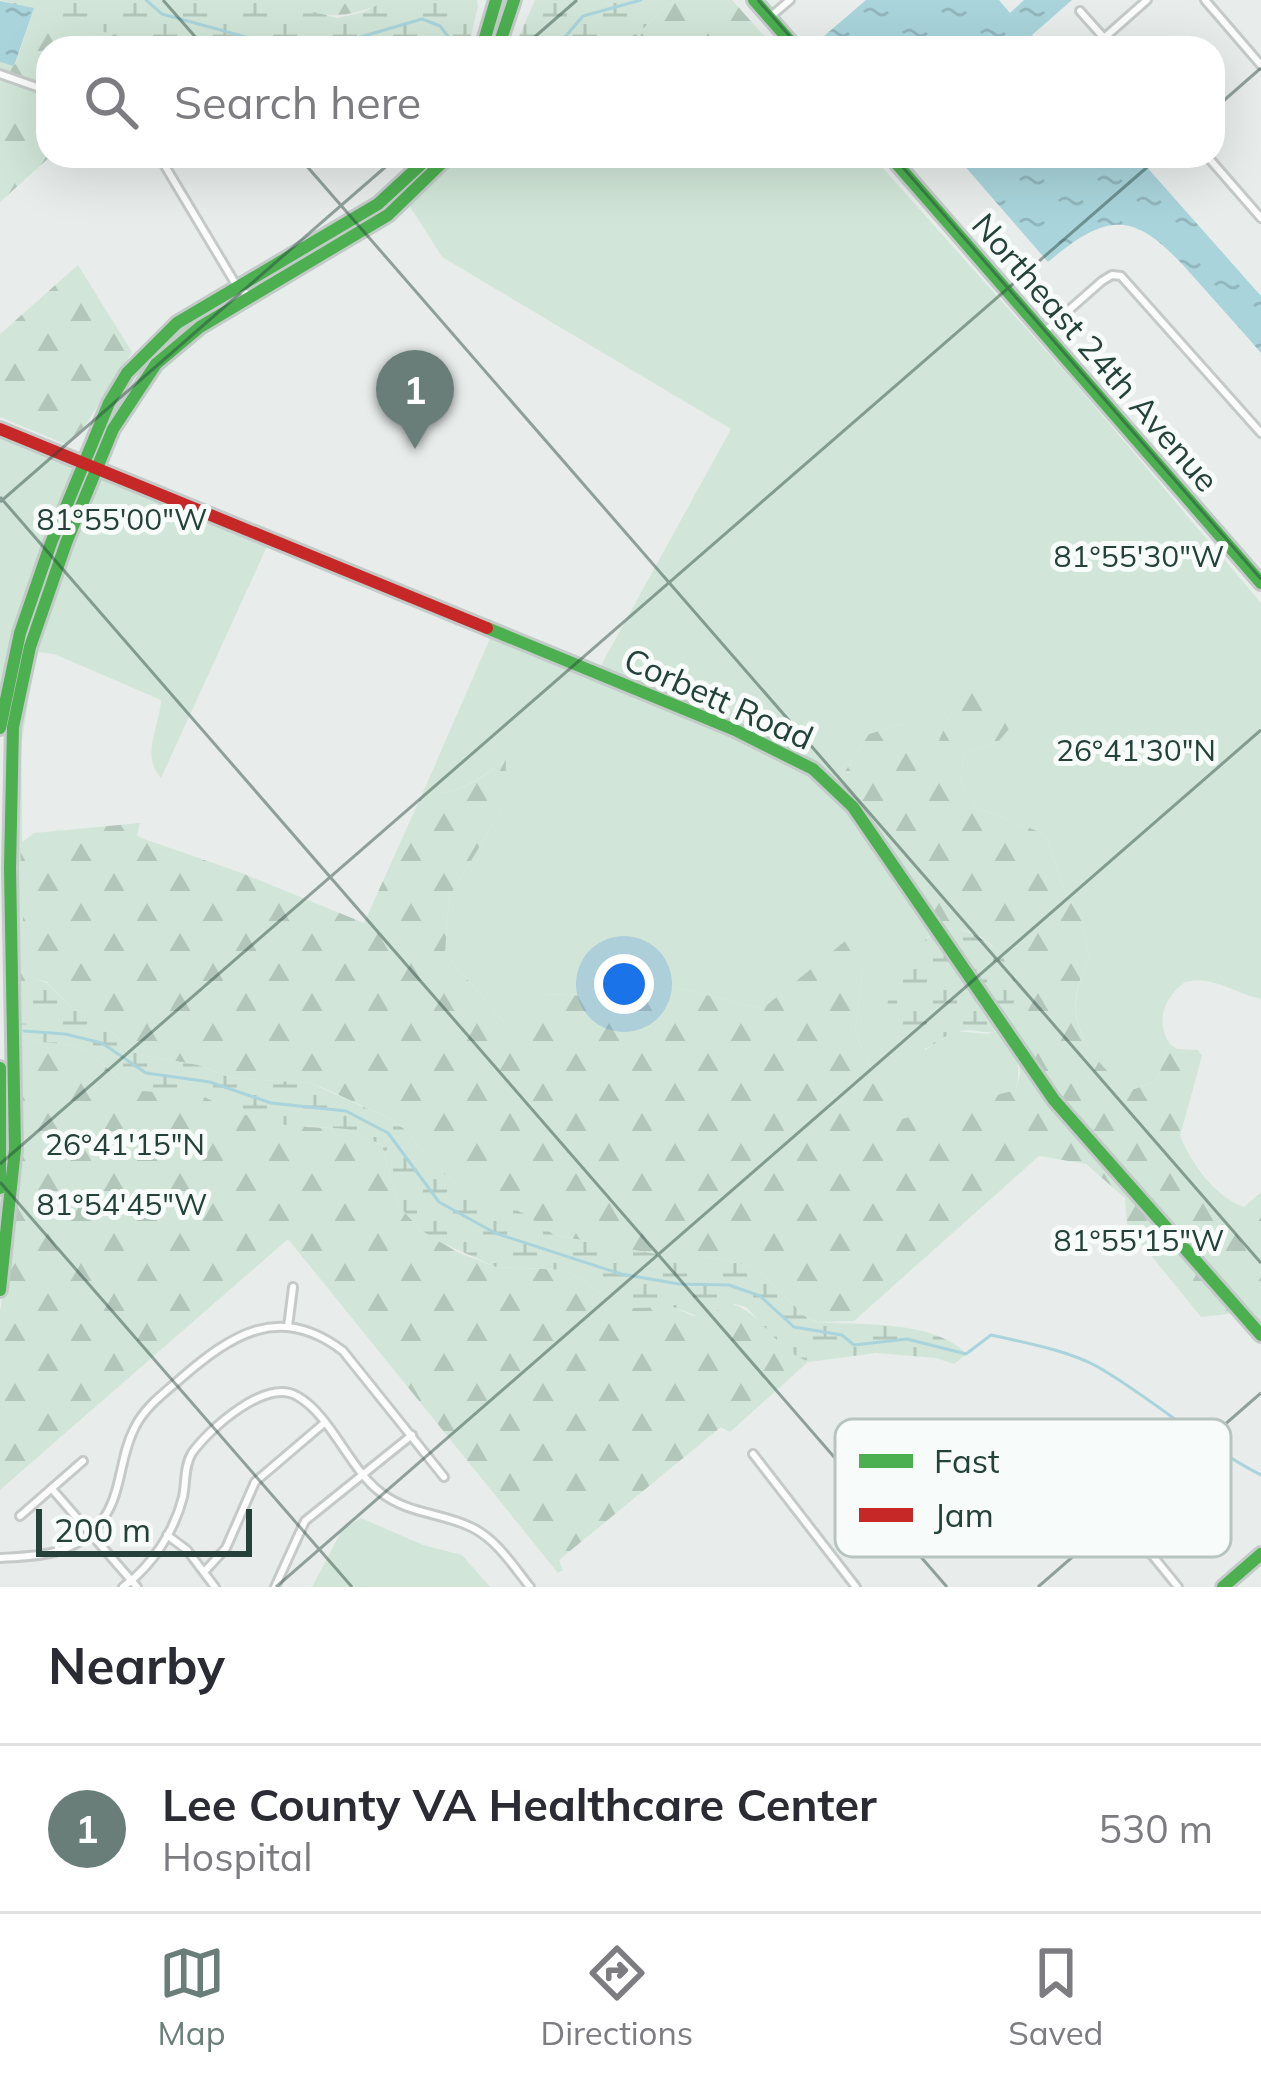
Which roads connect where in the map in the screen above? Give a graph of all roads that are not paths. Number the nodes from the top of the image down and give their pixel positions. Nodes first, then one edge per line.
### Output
1 (496, 0) edge
2 (514, 0) edge
3 (754, 0) edge
4 (790, 0) edge
5 (1147, 0) edge
6 (1204, 0) edge
7 (1080, 11) dead end
8 (769, 18) junction
9 (486, 36) edge
10 (502, 36) edge
11 (785, 36) edge
12 (1102, 36) edge
13 (1106, 36) edge
14 (1261, 65) edge
15 (0, 74) edge
16 (36, 87) edge
17 (166, 168) edge
18 (417, 168) edge
19 (438, 168) edge
20 (900, 168) edge
21 (1217, 168) edge
22 (1261, 218) edge
23 (238, 288) junction
24 (251, 297) junction
25 (236, 305) junction
26 (1043, 333) junction
27 (0, 429) edge
28 (1261, 433) edge
29 (90, 466) junction
30 (1261, 583) edge
31 (22, 653) junction
32 (0, 728) edge
33 (4, 853) edge
34 (0, 1068) edge
35 (8, 1179) edge
36 (0, 1188) edge
37 (292, 1287) dead end
38 (0, 1290) edge
39 (288, 1327) junction
40 (1261, 1335) edge
41 (323, 1424) junction
42 (412, 1435) junction
43 (753, 1454) dead end
44 (83, 1461) dead end
45 (363, 1474) junction
46 (444, 1477) dead end
47 (52, 1489) junction
48 (20, 1516) dead end
49 (91, 1534) junction
50 (167, 1535) junction
51 (1261, 1554) edge
52 (1154, 1557) edge
53 (0, 1558) edge
54 (205, 1570) junction
55 (134, 1584) edge
56 (123, 1587) edge
57 (215, 1587) edge
58 (275, 1587) edge
59 (530, 1587) edge
60 (856, 1587) edge
61 (1178, 1587) edge
62 (1223, 1587) edge

1 - 9 street
2 - 10 street
3 - 8 street
4 - 8 street
5 - 13 street
6 - 14 street
7 - 12 street
8 - 11 street
15 - 16 street
17 - 23 street
18 - 23 street
19 - 24 street
20 - 26 street, Northeast 24th Avenue
21 - 22 street
23 - 24 street
23 - 25 street
23 - 29 street
24 - 25 street
25 - 29 street
26 - 28 street
26 - 30 street, Northeast 24th Avenue
27 - 29 street, Corbett Road
29 - 31 street
29 - 40 street, Corbett Road
31 - 32 street
31 - 33 street
33 - 35 street
34 - 35 street
35 - 36 street
35 - 38 street
37 - 39 street
39 - 42 street
39 - 49 street
41 - 45 street
41 - 50 street
41 - 54 street
42 - 45 street
42 - 46 street
43 - 60 street
44 - 47 street
45 - 58 street
45 - 59 street
47 - 48 street
47 - 49 street
49 - 53 street
49 - 55 street
50 - 54 street
50 - 55 street
51 - 62 street
52 - 61 street
54 - 57 street
55 - 56 street

